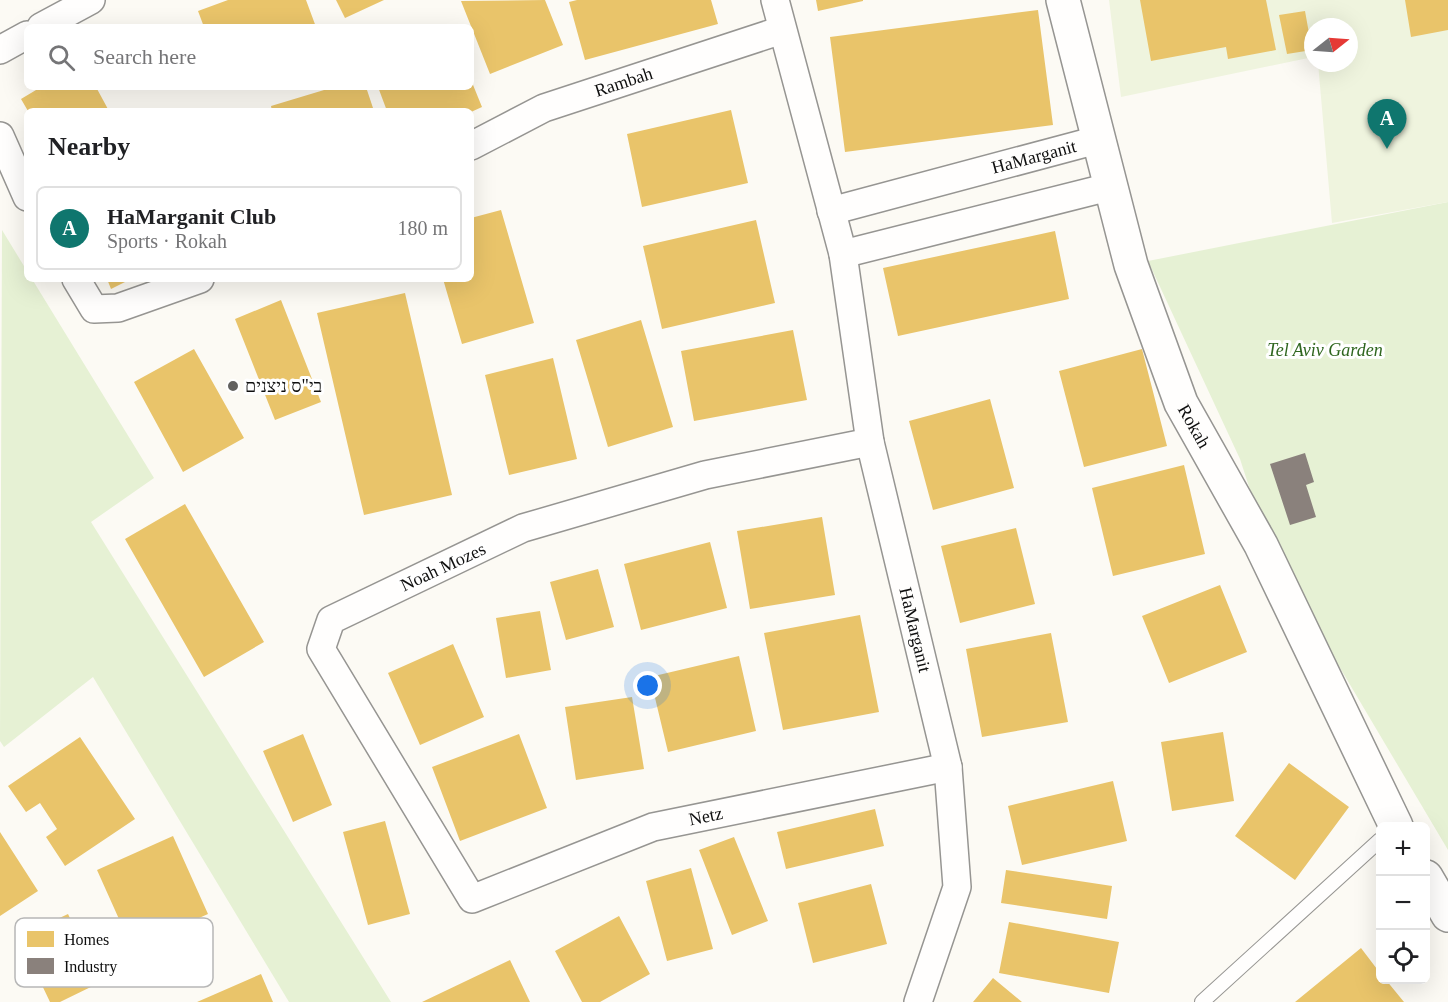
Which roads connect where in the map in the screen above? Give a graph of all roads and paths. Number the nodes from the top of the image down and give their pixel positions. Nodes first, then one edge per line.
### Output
1 (91, 0) edge
2 (775, 0) edge
3 (1063, 0) edge
4 (47, 24) edge
5 (782, 30) junction
6 (24, 37) edge
7 (0, 50) edge
8 (0, 136) edge
9 (1097, 140) junction
10 (474, 144) edge
11 (1109, 187) junction
12 (24, 190) edge
13 (831, 212) junction
14 (843, 255) junction
15 (78, 282) edge
16 (192, 282) edge
17 (870, 442) junction
18 (948, 767) junction
19 (1394, 822) edge
20 (1376, 844) edge
21 (1430, 885) edge
22 (472, 899) joint
23 (1448, 915) edge
24 (918, 1002) edge
25 (1202, 1002) edge

1 - 4 street
2 - 5 street, HaMarganit
3 - 9 street, Rokah
5 - 10 street, Rambah
5 - 13 street, HaMarganit
6 - 7 street
8 - 12 street
9 - 11 street, Rokah
9 - 13 street, HaMarganit
11 - 14 street
11 - 19 street, Rokah
13 - 14 street, HaMarganit
14 - 17 street, HaMarganit
15 - 16 street
17 - 18 street, HaMarganit
17 - 22 street, Noah Mozes
18 - 22 street, Netz
18 - 24 street, HaMarganit
20 - 25 lane
21 - 23 street

